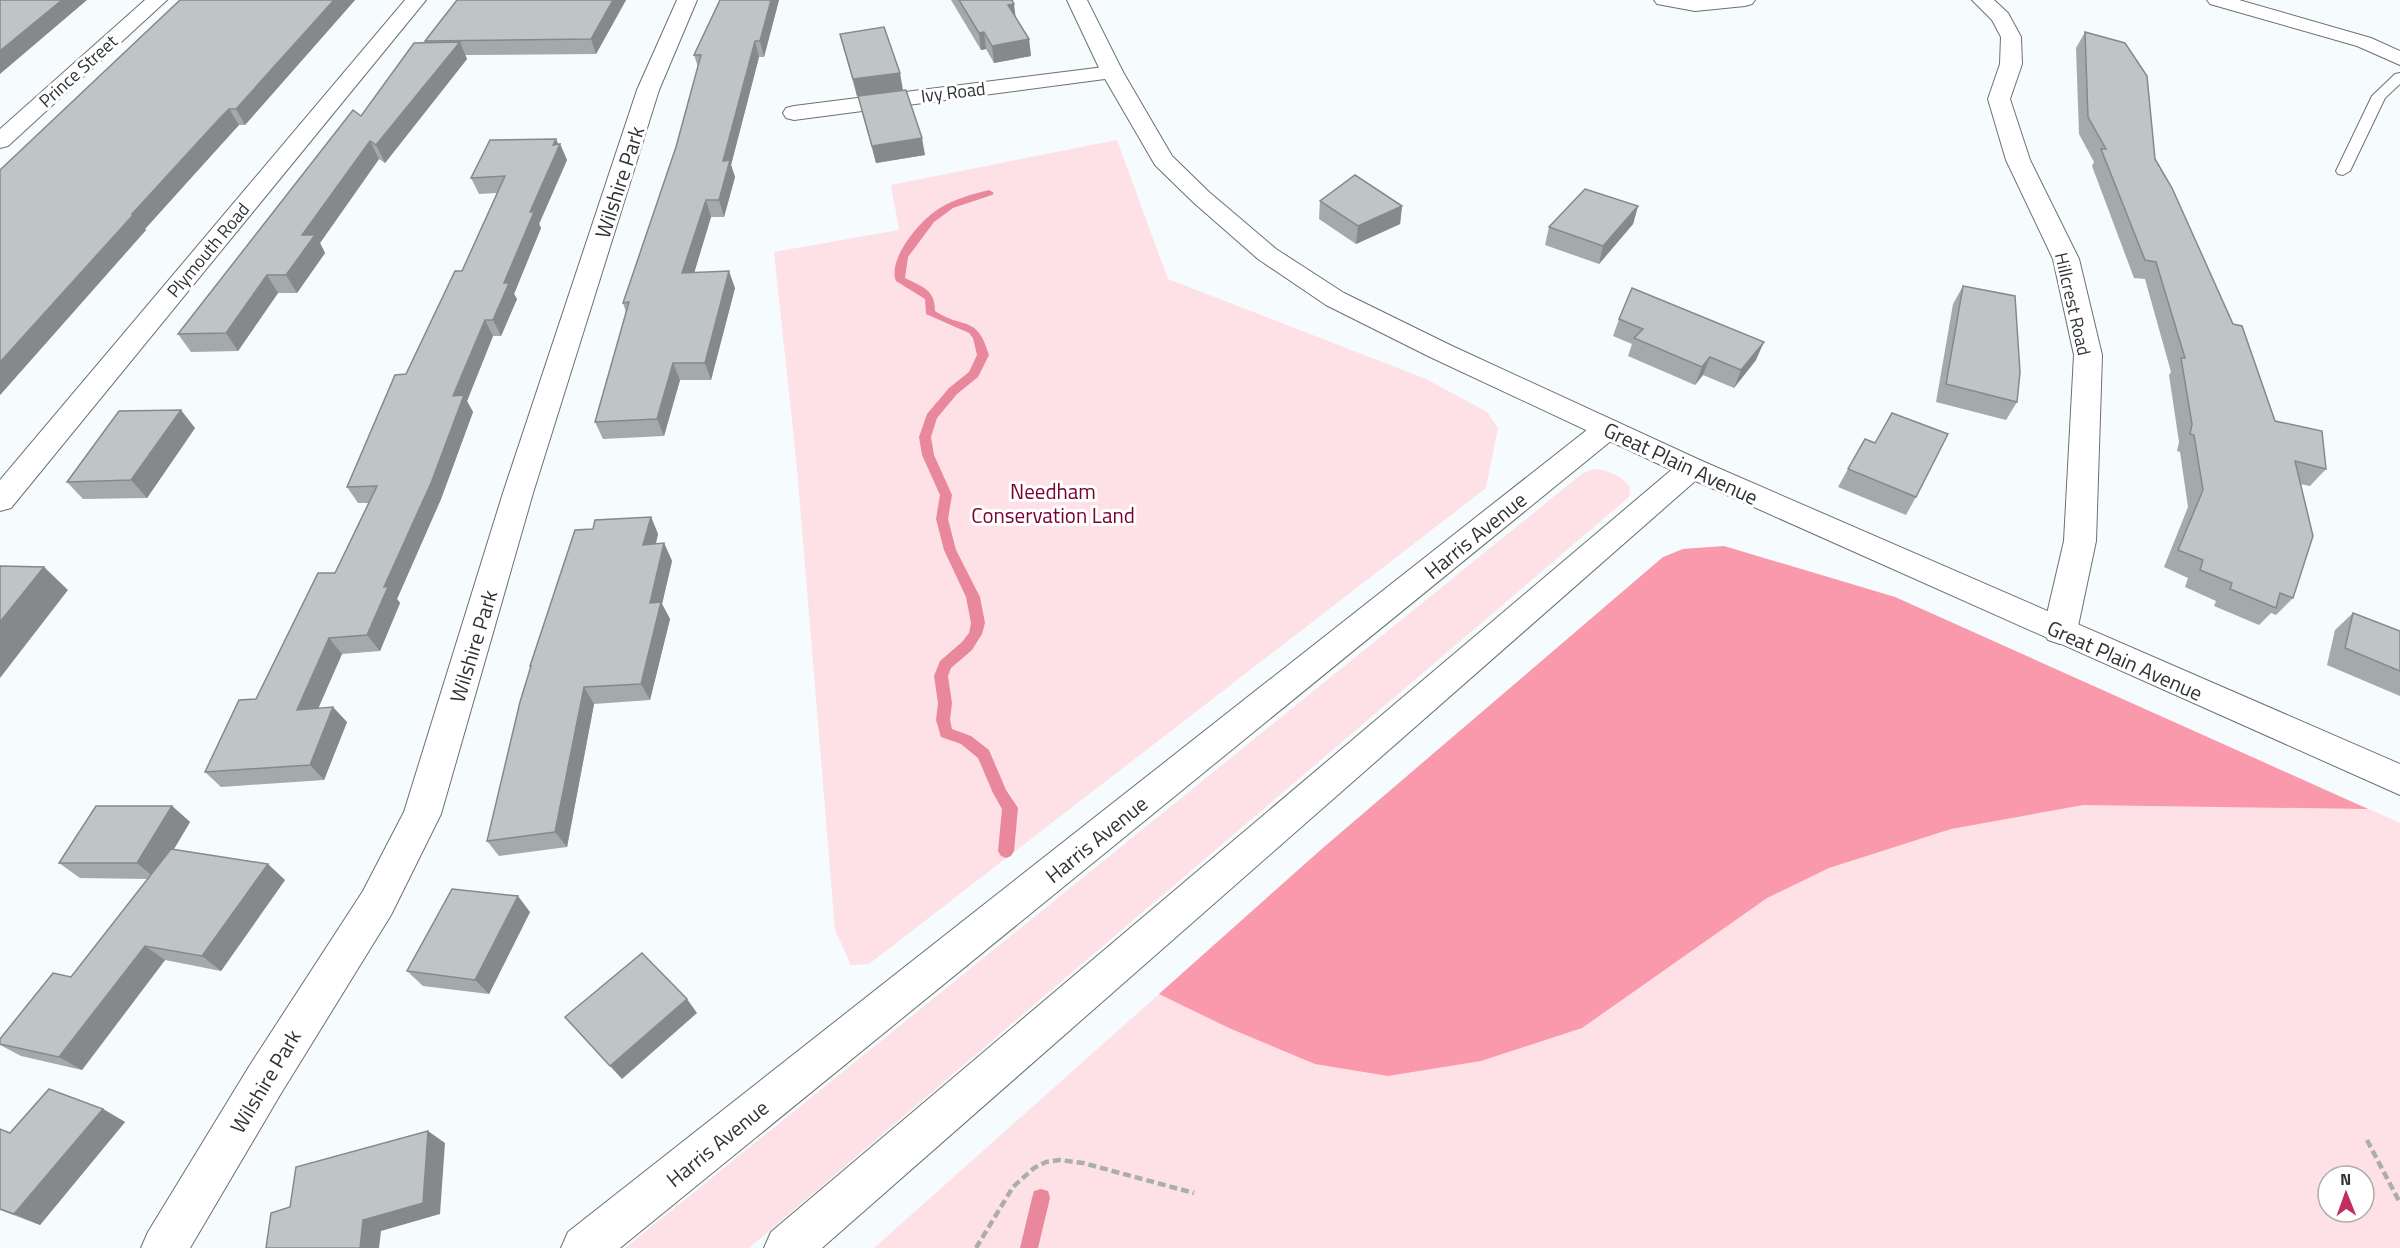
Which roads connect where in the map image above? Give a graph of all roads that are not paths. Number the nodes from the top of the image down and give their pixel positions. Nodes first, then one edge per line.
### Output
1 (157, 0) edge
2 (416, 0) edge
3 (687, 0) edge
4 (1077, 0) edge
5 (1664, 0) edge
6 (1745, 0) edge
7 (1982, 0) edge
8 (2217, 0) edge
9 (2400, 59) edge
10 (1112, 72) junction
11 (2400, 77) edge
12 (794, 113) dead end
13 (0, 141) edge
14 (2343, 171) dead end
15 (1607, 429) junction
16 (1692, 468) junction
17 (0, 500) edge
18 (2060, 632) junction
19 (2400, 780) edge
20 (164, 1248) edge
21 (584, 1248) edge
22 (787, 1248) edge

1 - 13 street, Prince Street
2 - 17 street, Plymouth Road
3 - 20 street, Wilshire Park
4 - 10 street, Great Plain Avenue
5 - 6 street
7 - 18 street, Hillcrest Road
8 - 9 street
10 - 12 street, Ivy Road
10 - 15 street, Great Plain Avenue
11 - 14 lane
15 - 16 street, Great Plain Avenue
15 - 21 street, Harris Avenue
16 - 18 street, Great Plain Avenue
16 - 22 street
18 - 19 street, Great Plain Avenue

